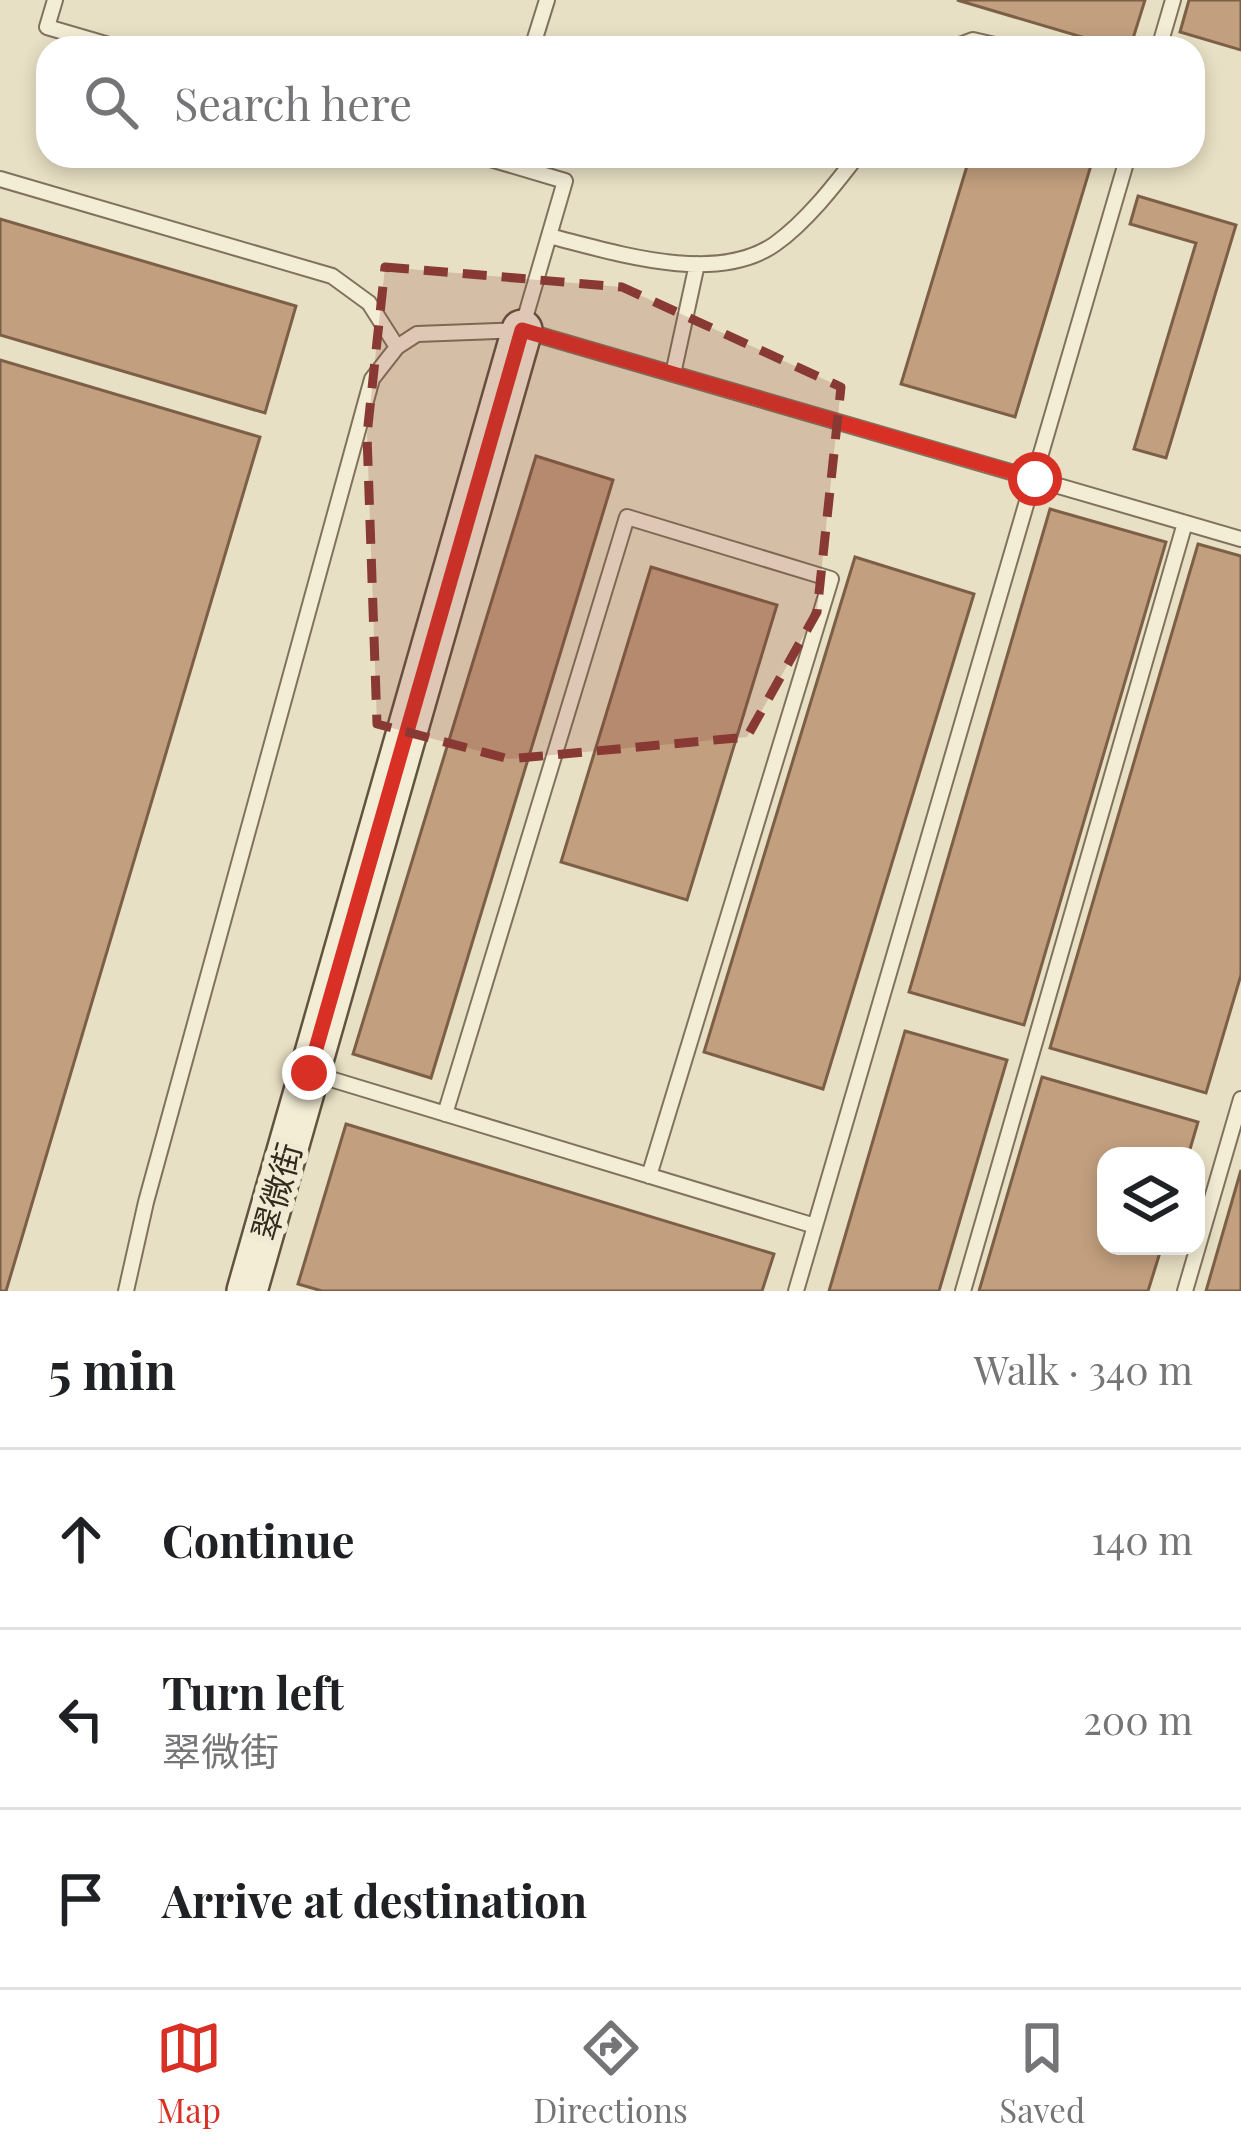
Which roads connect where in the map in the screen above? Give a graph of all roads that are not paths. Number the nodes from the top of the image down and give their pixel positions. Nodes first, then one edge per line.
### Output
1 (55, 0) edge
2 (547, 0) edge
3 (1173, 0) edge
4 (78, 36) edge
5 (536, 36) edge
6 (1162, 36) edge
7 (526, 168) edge
8 (847, 168) edge
9 (1125, 168) edge
10 (0, 179) edge
11 (549, 236) junction
12 (697, 264) junction
13 (522, 330) junction
14 (397, 347) junction
15 (673, 374) junction
16 (1035, 479) junction
17 (1185, 523) junction
18 (1241, 539) edge
19 (309, 1073) junction
20 (1241, 1099) edge
21 (445, 1114) junction
22 (650, 1176) junction
23 (815, 1226) junction
24 (127, 1291) edge
25 (247, 1291) edge
26 (796, 1291) edge
27 (963, 1291) edge
28 (1185, 1291) edge

1 - 4 lane
2 - 5 lane
3 - 6 lane
7 - 11 lane
8 - 12 lane
9 - 16 lane
10 - 14 lane
11 - 12 lane
11 - 13 lane
12 - 15 lane
13 - 14 lane
13 - 15 lane
13 - 19 street, 翠微街
14 - 24 lane
15 - 16 lane
16 - 17 lane
16 - 23 lane
17 - 18 lane
17 - 27 lane
19 - 21 lane
19 - 25 street, 翠微街
20 - 28 lane
21 - 22 lane
21 - 22 lane
22 - 23 lane
23 - 26 lane

